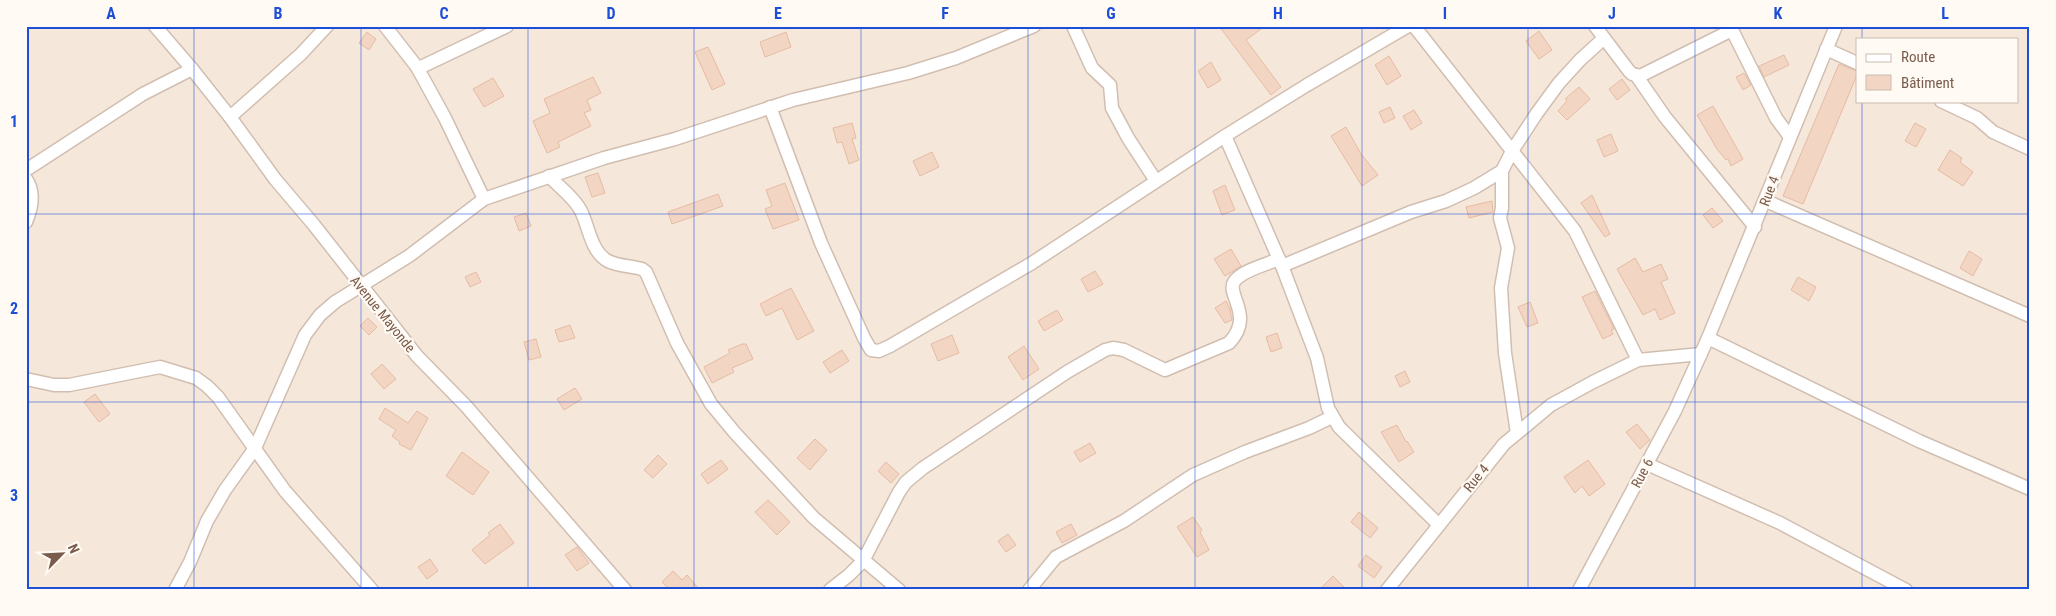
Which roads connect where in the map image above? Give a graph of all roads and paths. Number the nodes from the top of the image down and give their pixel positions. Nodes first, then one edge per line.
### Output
1 (327, 26) edge
2 (386, 26) edge
3 (507, 26) edge
4 (1034, 26) edge
5 (1073, 26) edge
6 (1408, 26) edge
7 (1414, 26) edge
8 (1594, 26) edge
9 (1836, 26) edge
10 (158, 27) edge
11 (1731, 28) edge
12 (1603, 39) junction
13 (1826, 48) junction
14 (1856, 63) edge
15 (417, 67) junction
16 (192, 69) junction
17 (1636, 75) junction
18 (1943, 102) edge
19 (770, 107) junction
20 (230, 117) junction
21 (1225, 136) junction
22 (1790, 136) junction
23 (2030, 150) edge
24 (1512, 151) junction
25 (26, 170) edge
26 (1502, 171) junction
27 (549, 176) junction
28 (26, 179) edge
29 (1156, 181) junction
30 (484, 199) junction
31 (1766, 200) junction
32 (26, 222) edge
33 (1755, 227) junction
34 (1281, 263) junction
35 (360, 286) junction
36 (2030, 316) edge
37 (1708, 338) junction
38 (1701, 354) junction
39 (1638, 360) junction
40 (26, 379) edge
41 (1332, 417) junction
42 (1517, 433) junction
43 (254, 448) junction
44 (1647, 464) junction
45 (2030, 489) edge
46 (1439, 525) junction
47 (863, 561) junction
48 (1392, 588) edge
49 (175, 590) edge
50 (372, 590) edge
51 (624, 590) edge
52 (830, 590) edge
53 (899, 590) edge
54 (1029, 590) edge
55 (1579, 590) edge
56 (1906, 590) edge

1 - 20 street
2 - 15 street
3 - 15 street
4 - 19 street
5 - 29 street
6 - 21 street
7 - 24 street
8 - 12 street
9 - 13 street, Rue 4
10 - 16 street, Avenue Mayonde
11 - 17 street
11 - 22 street
12 - 17 street
12 - 24 street
13 - 14 street
13 - 22 street, Rue 4
15 - 30 street
16 - 20 street, Avenue Mayonde
16 - 25 street
17 - 33 street
18 - 23 street
19 - 27 street
19 - 29 street
20 - 35 street, Avenue Mayonde
21 - 29 street
21 - 34 street
22 - 31 street, Rue 4
24 - 26 street
24 - 39 street
26 - 34 street
26 - 42 street
27 - 30 street
27 - 47 street
28 - 32 street
30 - 35 street
31 - 33 street, Rue 4
31 - 36 street
33 - 37 street, Rue 4
34 - 41 street
34 - 47 street
35 - 43 street
35 - 51 street, Avenue Mayonde
37 - 38 street, Rue 4
37 - 45 street
38 - 39 street
38 - 44 street, Rue 6
39 - 42 street, Rue 4
40 - 43 street
41 - 46 street
41 - 54 street
42 - 46 street, Rue 4
43 - 49 street
43 - 50 street
44 - 55 street, Rue 6
44 - 56 street
46 - 48 street, Rue 4
47 - 52 street
47 - 53 street

